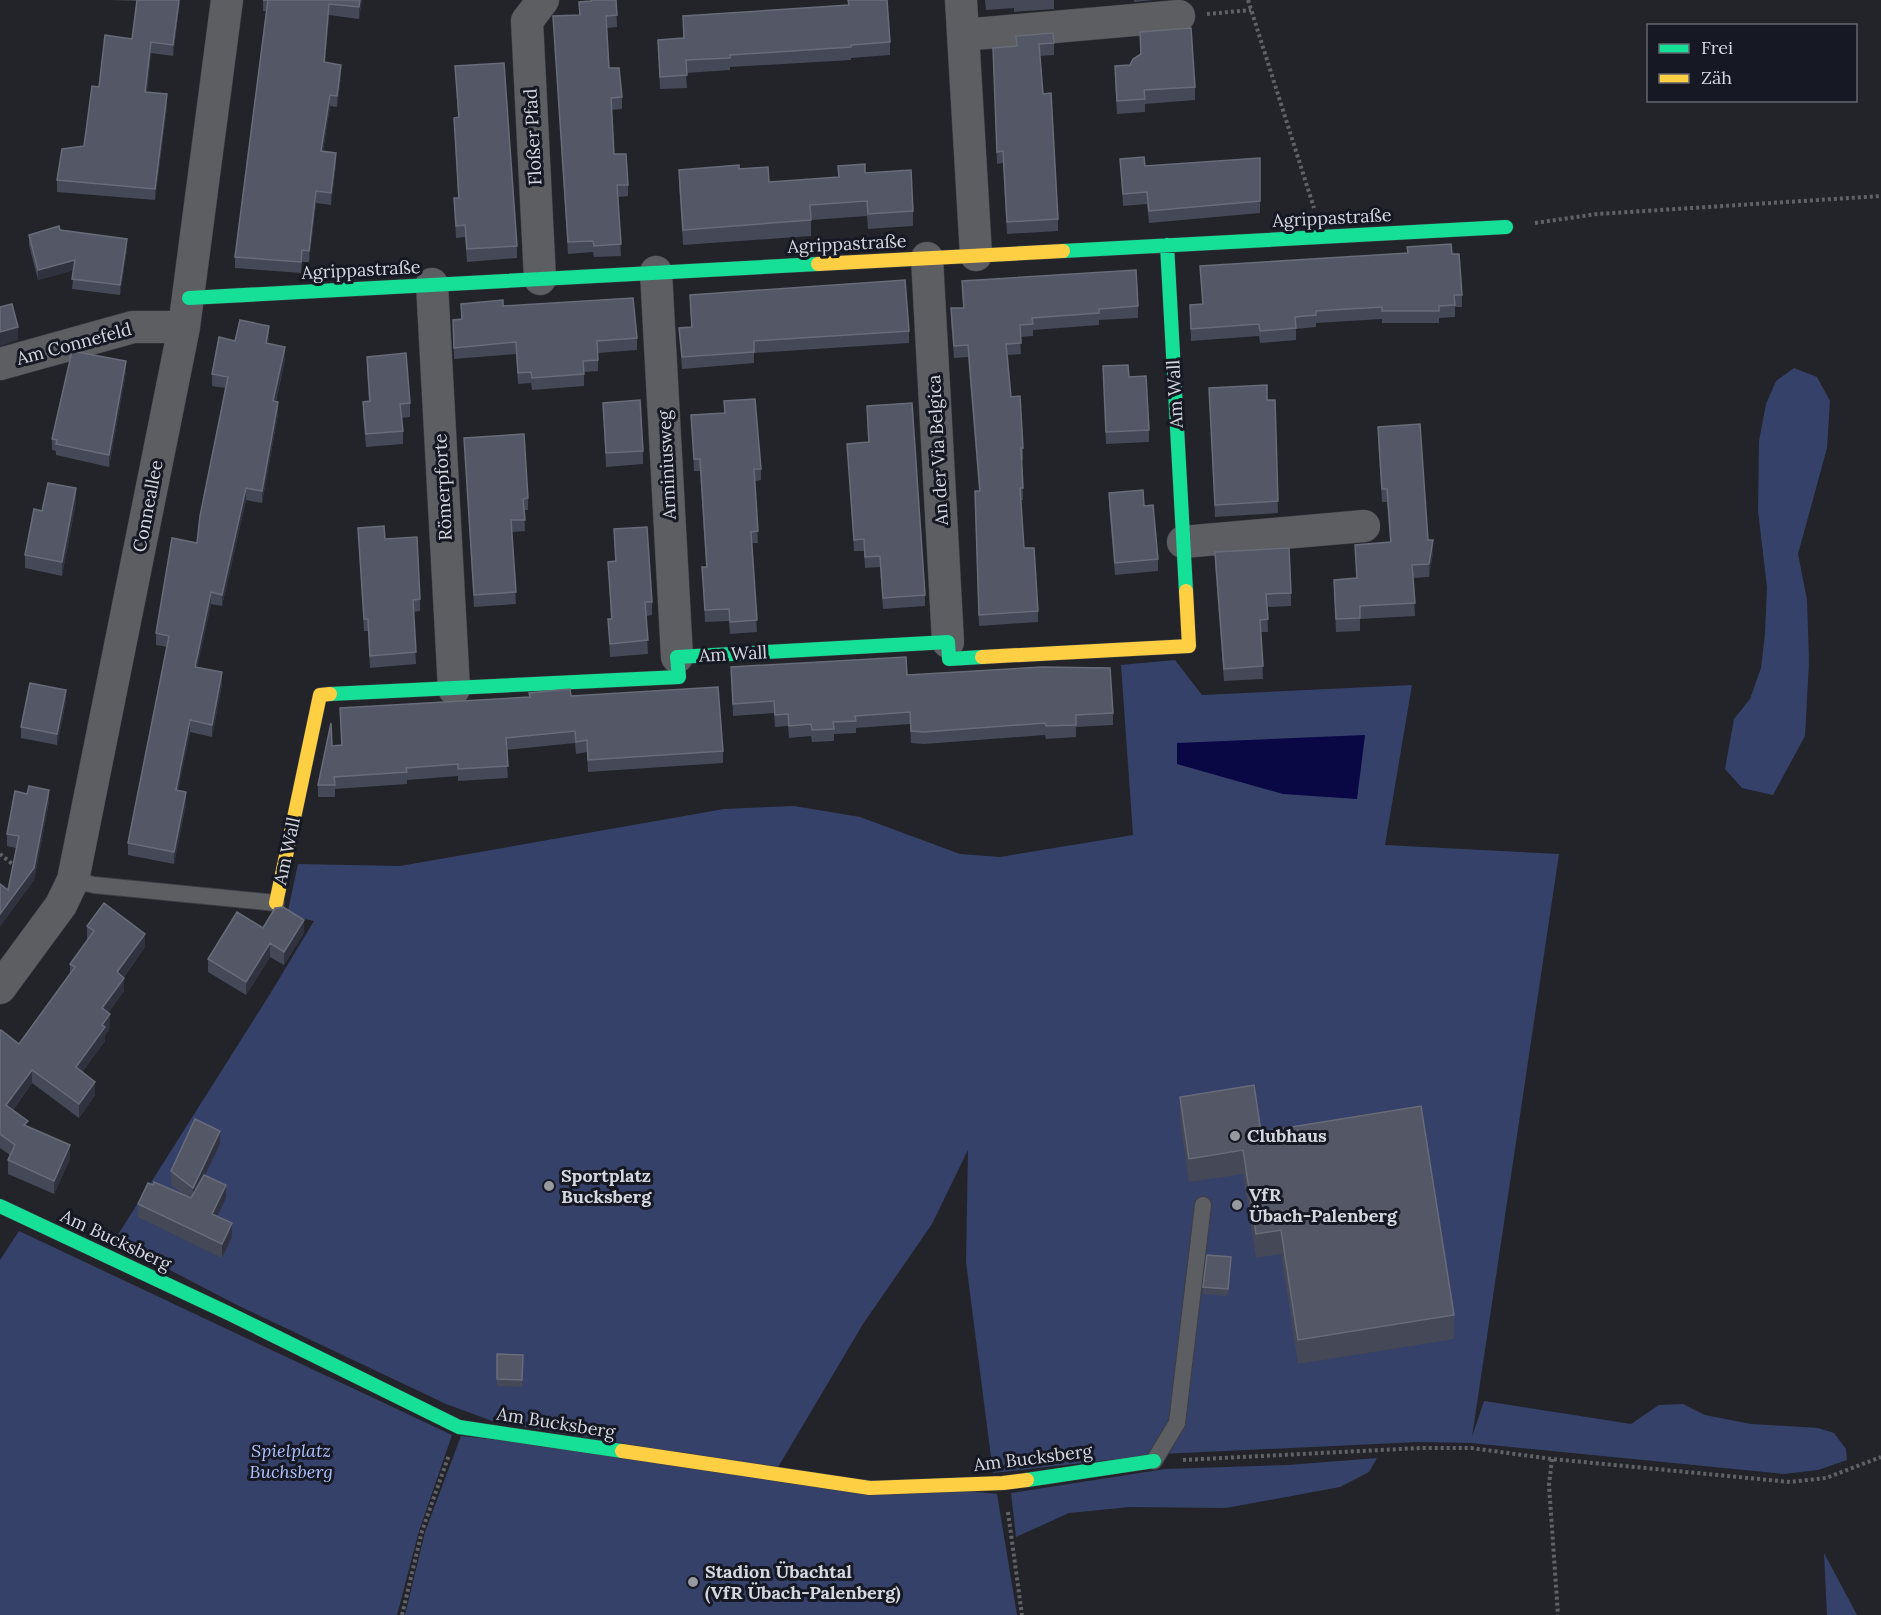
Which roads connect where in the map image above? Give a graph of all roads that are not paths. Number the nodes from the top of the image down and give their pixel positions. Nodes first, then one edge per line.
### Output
1 (227, 0) edge
2 (543, 0) edge
3 (960, 0) edge
4 (1179, 16) road end
5 (963, 35) junction
6 (1506, 227) road end
7 (1167, 245) junction
8 (976, 255) junction
9 (927, 258) junction
10 (656, 273) junction
11 (540, 279) junction
12 (432, 285) junction
13 (186, 312) junction
14 (0, 364) edge
15 (1364, 526) dead end
16 (1183, 542) junction
17 (948, 642) junction
18 (677, 657) junction
19 (454, 689) junction
20 (73, 880) junction
21 (276, 903) joint
22 (0, 988) edge
23 (1203, 1205) dead end
24 (0, 1206) edge
25 (1154, 1461) joint

1 - 13 street, Conneallee
2 - 11 street, Floßer Pfad
3 - 5 street
4 - 5 street
5 - 8 street
6 - 7 street, Agrippastraße
7 - 8 street, Agrippastraße
7 - 16 street, Am Wall
8 - 9 street, Agrippastraße
9 - 10 street, Agrippastraße
9 - 17 street, An der Via Belgica
10 - 11 street, Agrippastraße
10 - 18 street, Arminiusweg
11 - 12 street, Agrippastraße
12 - 13 street, Agrippastraße
12 - 19 street, Römerpforte
13 - 14 street, Am Connefeld
13 - 20 street, Conneallee
15 - 16 street
16 - 17 street, Am Wall
17 - 18 street, Am Wall
18 - 19 street, Am Wall
19 - 21 street, Am Wall
20 - 21 lane
20 - 22 street, Conneallee
23 - 25 lane
24 - 25 street, Am Bucksberg

